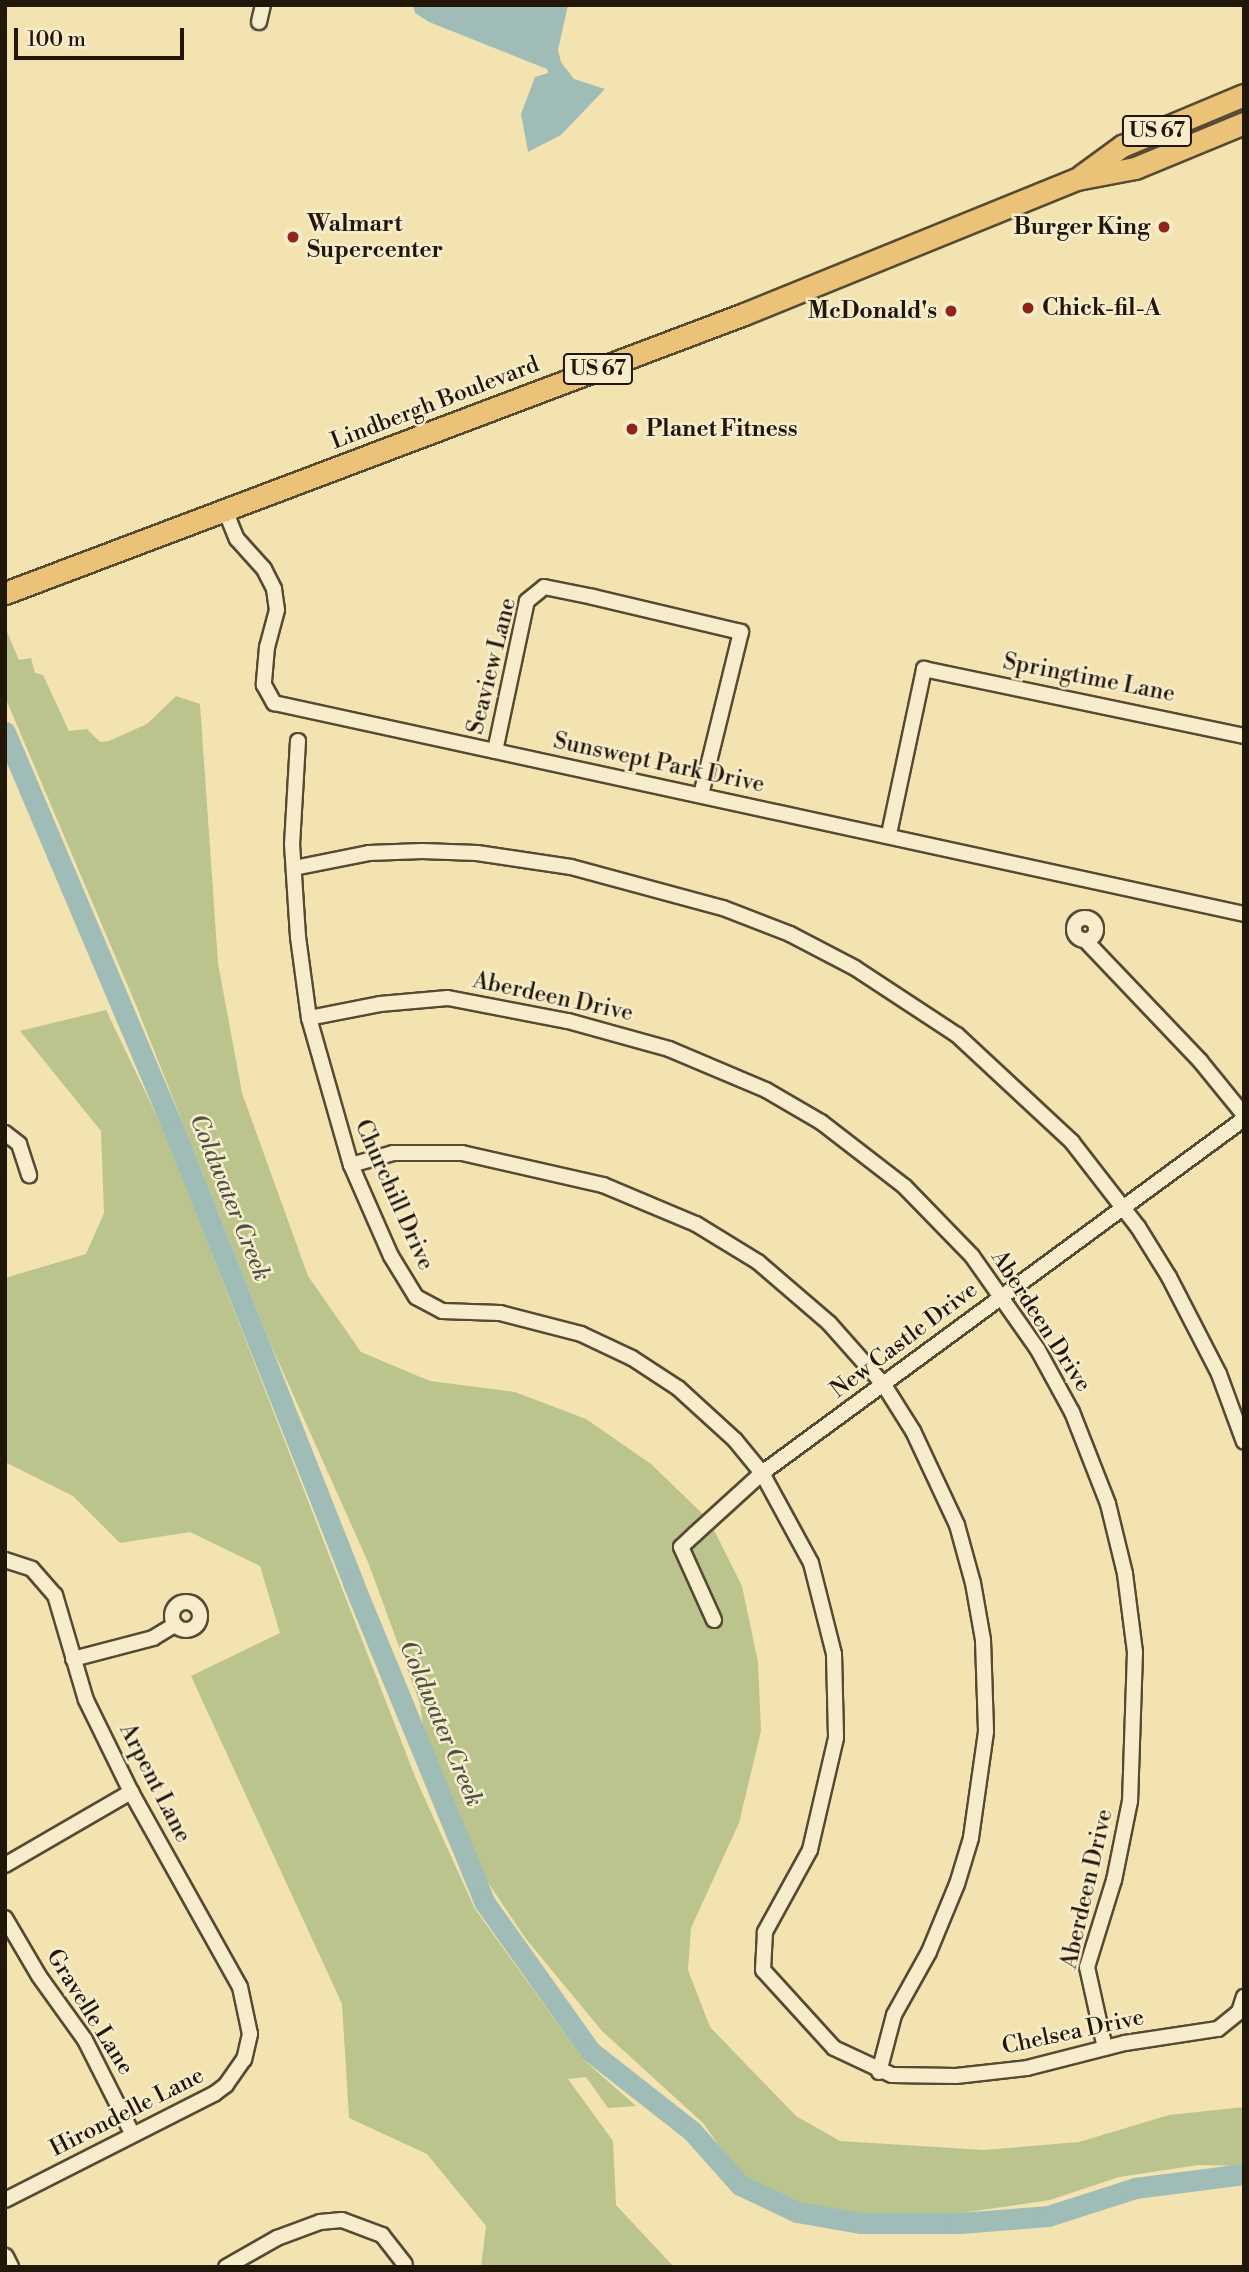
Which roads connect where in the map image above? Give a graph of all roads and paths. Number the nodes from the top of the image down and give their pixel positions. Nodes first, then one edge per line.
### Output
1 (263, 5) edge
2 (259, 22) dead end
3 (1244, 95) edge
4 (1239, 127) edge
5 (1077, 179) junction
6 (225, 510) junction
7 (5, 593) edge
8 (1244, 736) edge
9 (298, 741) dead end
10 (495, 751) junction
11 (701, 795) junction
12 (889, 834) junction
13 (294, 868) junction
14 (1244, 914) edge
15 (1085, 940) dead end
16 (309, 1018) junction
17 (1244, 1117) edge
18 (5, 1133) edge
19 (351, 1165) junction
20 (29, 1175) dead end
21 (1123, 1207) junction
22 (1002, 1295) junction
23 (884, 1385) junction
24 (1244, 1442) edge
25 (762, 1473) junction
26 (5, 1560) edge
27 (714, 1620) dead end
28 (175, 1625) dead end
29 (73, 1659) junction
30 (131, 1792) junction
31 (5, 1865) edge
32 (5, 1917) edge
33 (761, 1958) joint
34 (1244, 1997) edge
35 (250, 2045) joint
36 (1105, 2048) junction
37 (879, 2072) junction
38 (132, 2133) junction
39 (5, 2200) edge
40 (5, 2257) edge
41 (406, 2266) edge
42 (10, 2267) edge
43 (226, 2267) edge

1 - 2 street
3 - 5 main road, Lindbergh Boulevard / US 67
4 - 5 main road, Lindbergh Boulevard / US 67
5 - 6 main road, Lindbergh Boulevard / US 67
6 - 7 main road, Lindbergh Boulevard / US 67
6 - 10 street, Sunswept Park Drive
8 - 12 street, Springtime Lane
9 - 13 street, Churchill Drive
10 - 11 street, Sunswept Park Drive
10 - 11 street, Seaview Lane
11 - 12 street, Sunswept Park Drive
12 - 14 street, Sunswept Park Drive
13 - 16 street, Churchill Drive
13 - 21 street
15 - 17 street
16 - 19 street, Churchill Drive
16 - 22 street, Aberdeen Drive
17 - 21 street, New Castle Drive
18 - 20 street
19 - 23 street
19 - 25 street, Churchill Drive
21 - 22 street, New Castle Drive
21 - 24 street
22 - 23 street, New Castle Drive
22 - 36 street, Aberdeen Drive
23 - 25 street, New Castle Drive
23 - 37 street
25 - 27 street, New Castle Drive
25 - 33 street, Churchill Drive
26 - 29 street, Arpent Lane
28 - 29 street
29 - 30 street, Arpent Lane
30 - 31 street
30 - 35 street, Arpent Lane
32 - 38 street, Gravelle Lane
33 - 37 street, Chelsea Drive
34 - 36 street, Chelsea Drive
35 - 38 street, Hirondelle Lane
36 - 37 street, Chelsea Drive
38 - 39 street, Hirondelle Lane
40 - 42 street
41 - 43 street

